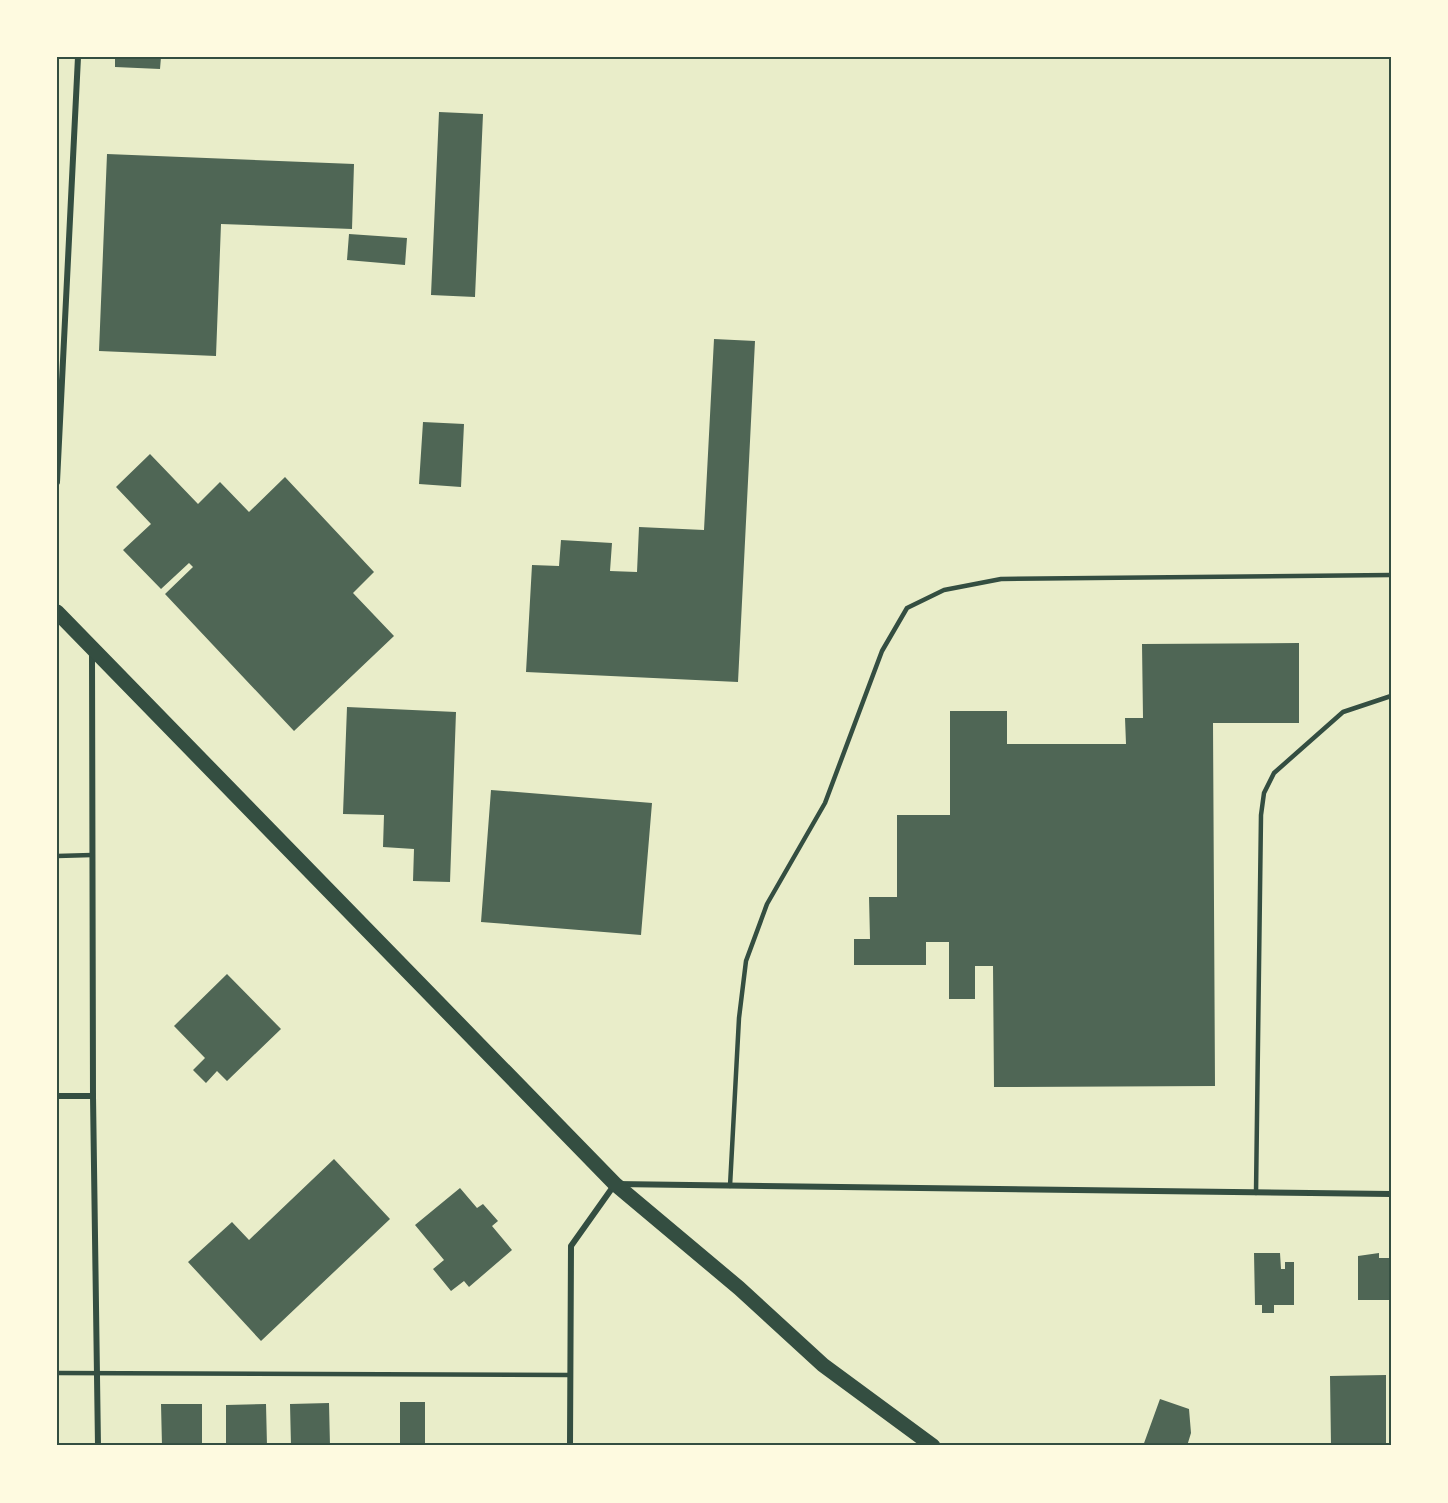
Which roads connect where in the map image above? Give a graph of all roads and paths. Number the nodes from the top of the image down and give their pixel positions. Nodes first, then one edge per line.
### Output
1 (78, 57) edge
2 (57, 482) edge
3 (1391, 575) edge
4 (57, 612) edge
5 (92, 646) junction
6 (1391, 696) edge
7 (92, 855) junction
8 (57, 856) edge
9 (57, 1096) edge
10 (93, 1096) junction
11 (615, 1184) junction
12 (730, 1186) junction
13 (1256, 1193) junction
14 (1391, 1194) edge
15 (57, 1373) edge
16 (97, 1373) junction
17 (570, 1375) junction
18 (98, 1446) edge
19 (570, 1446) edge
20 (933, 1446) edge

1 - 2 street
3 - 12 lane
4 - 5 main road
5 - 7 street
5 - 11 main road
6 - 13 lane
7 - 8 lane
7 - 10 street
9 - 10 street
10 - 16 street
11 - 12 street
11 - 17 street
11 - 20 main road
12 - 13 street
13 - 14 street
15 - 16 lane
16 - 17 lane
16 - 18 street
17 - 19 street

